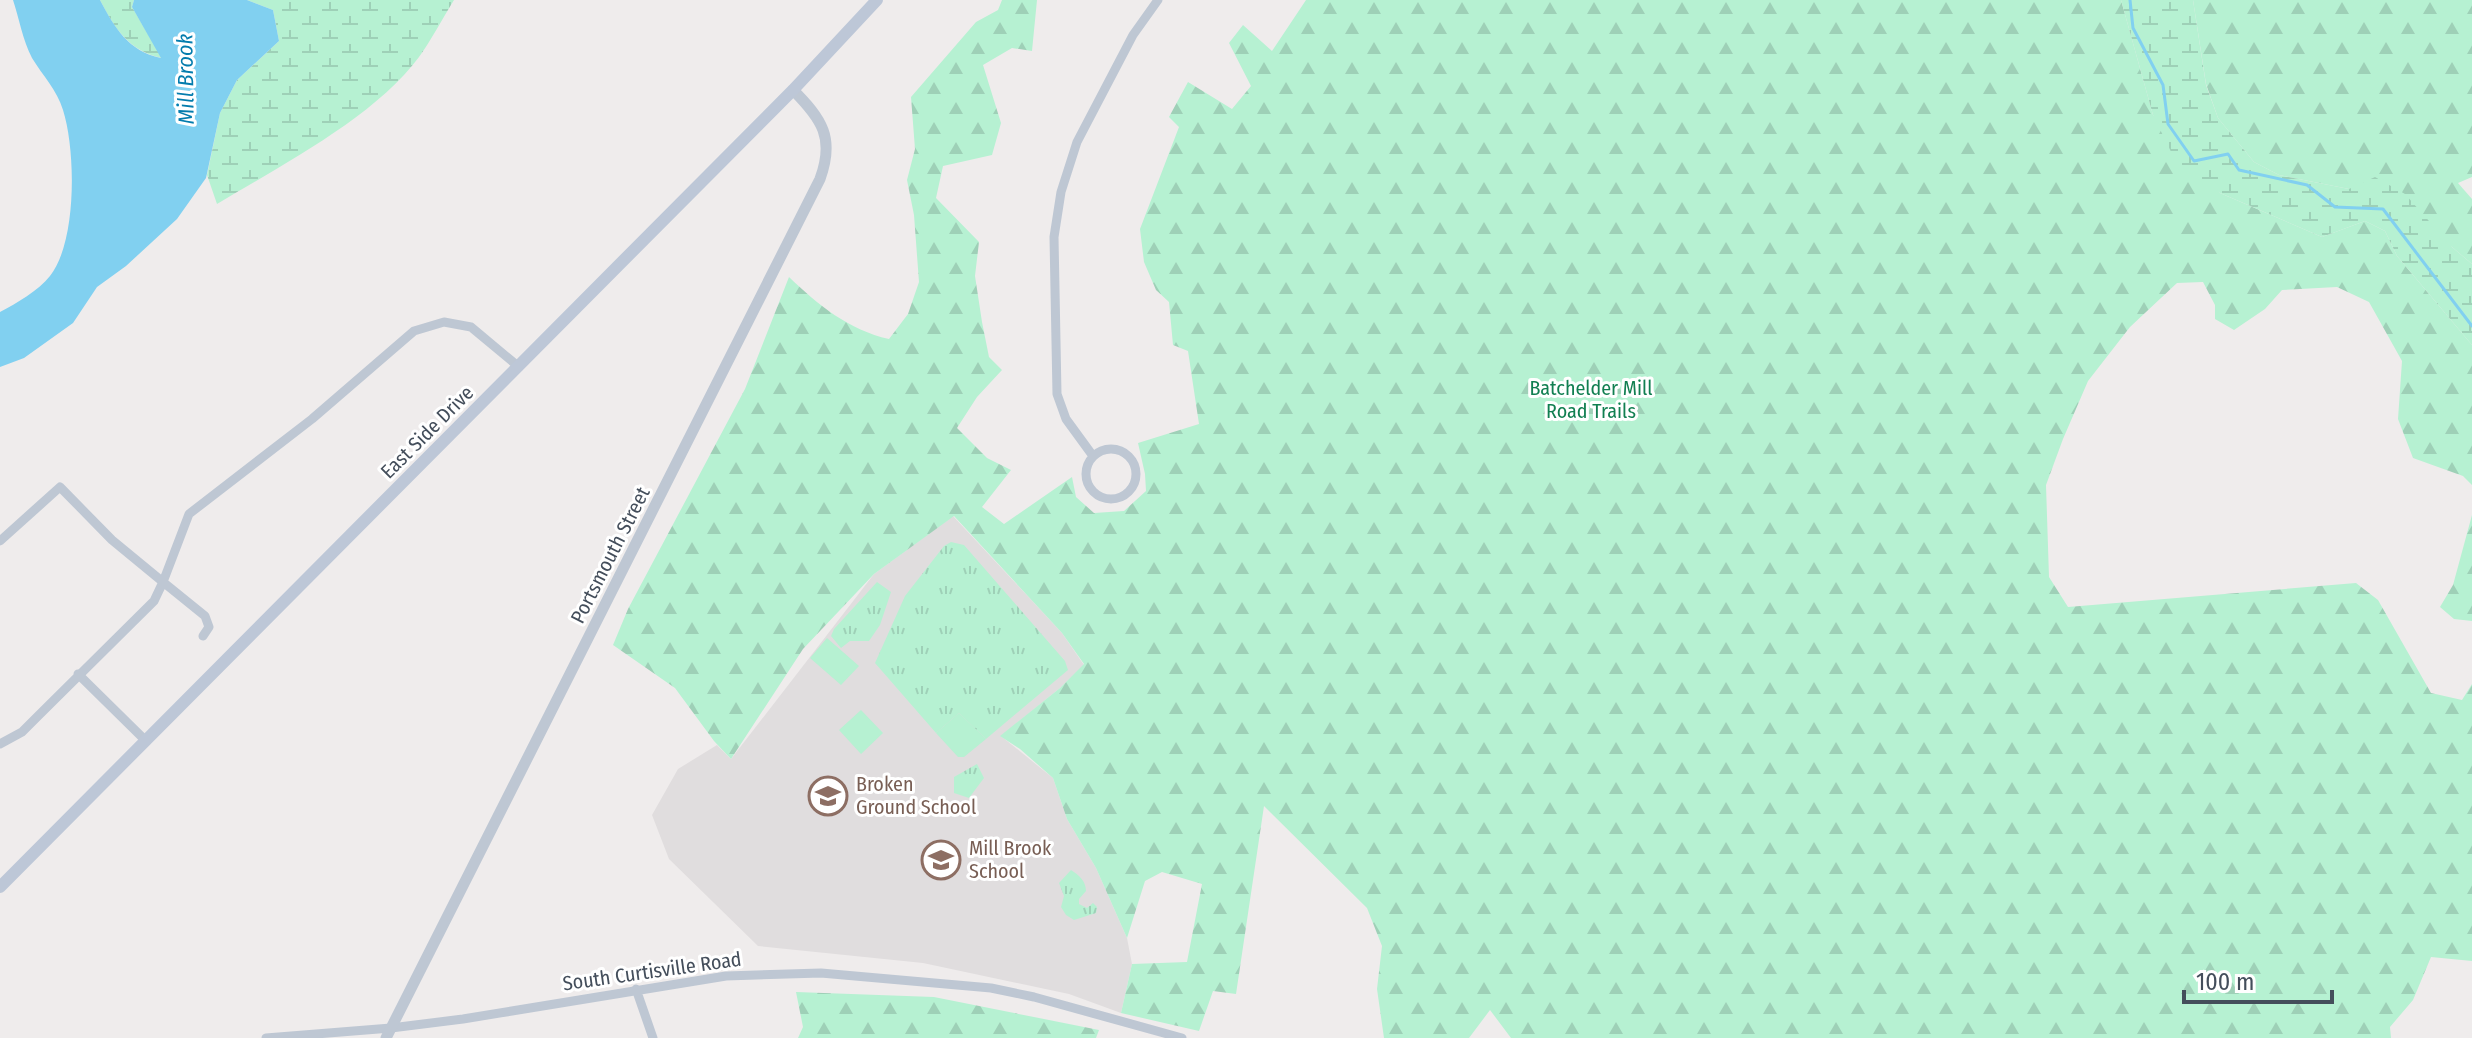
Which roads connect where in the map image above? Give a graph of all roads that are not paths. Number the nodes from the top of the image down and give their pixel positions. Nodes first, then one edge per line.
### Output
1 (877, 0) edge
2 (1158, 0) edge
3 (793, 90) junction
4 (519, 367) junction
5 (1093, 456) junction
6 (0, 541) edge
7 (163, 582) junction
8 (203, 636) dead end
9 (78, 674) junction
10 (146, 741) junction
11 (0, 744) edge
12 (0, 887) edge
13 (636, 989) junction
14 (389, 1033) edge
15 (266, 1038) edge
16 (653, 1038) edge
17 (1182, 1038) edge

1 - 3 main road, East Side Drive
2 - 5 street
3 - 4 main road, East Side Drive
3 - 14 street, Portsmouth Street
4 - 7 street
4 - 10 main road, East Side Drive
5 - 5 street
6 - 7 street
7 - 8 street
7 - 9 street
9 - 10 street
9 - 11 street
10 - 12 main road, East Side Drive
13 - 14 street, South Curtisville Road
13 - 16 street
13 - 17 street, South Curtisville Road
14 - 15 street, South Curtisville Road

